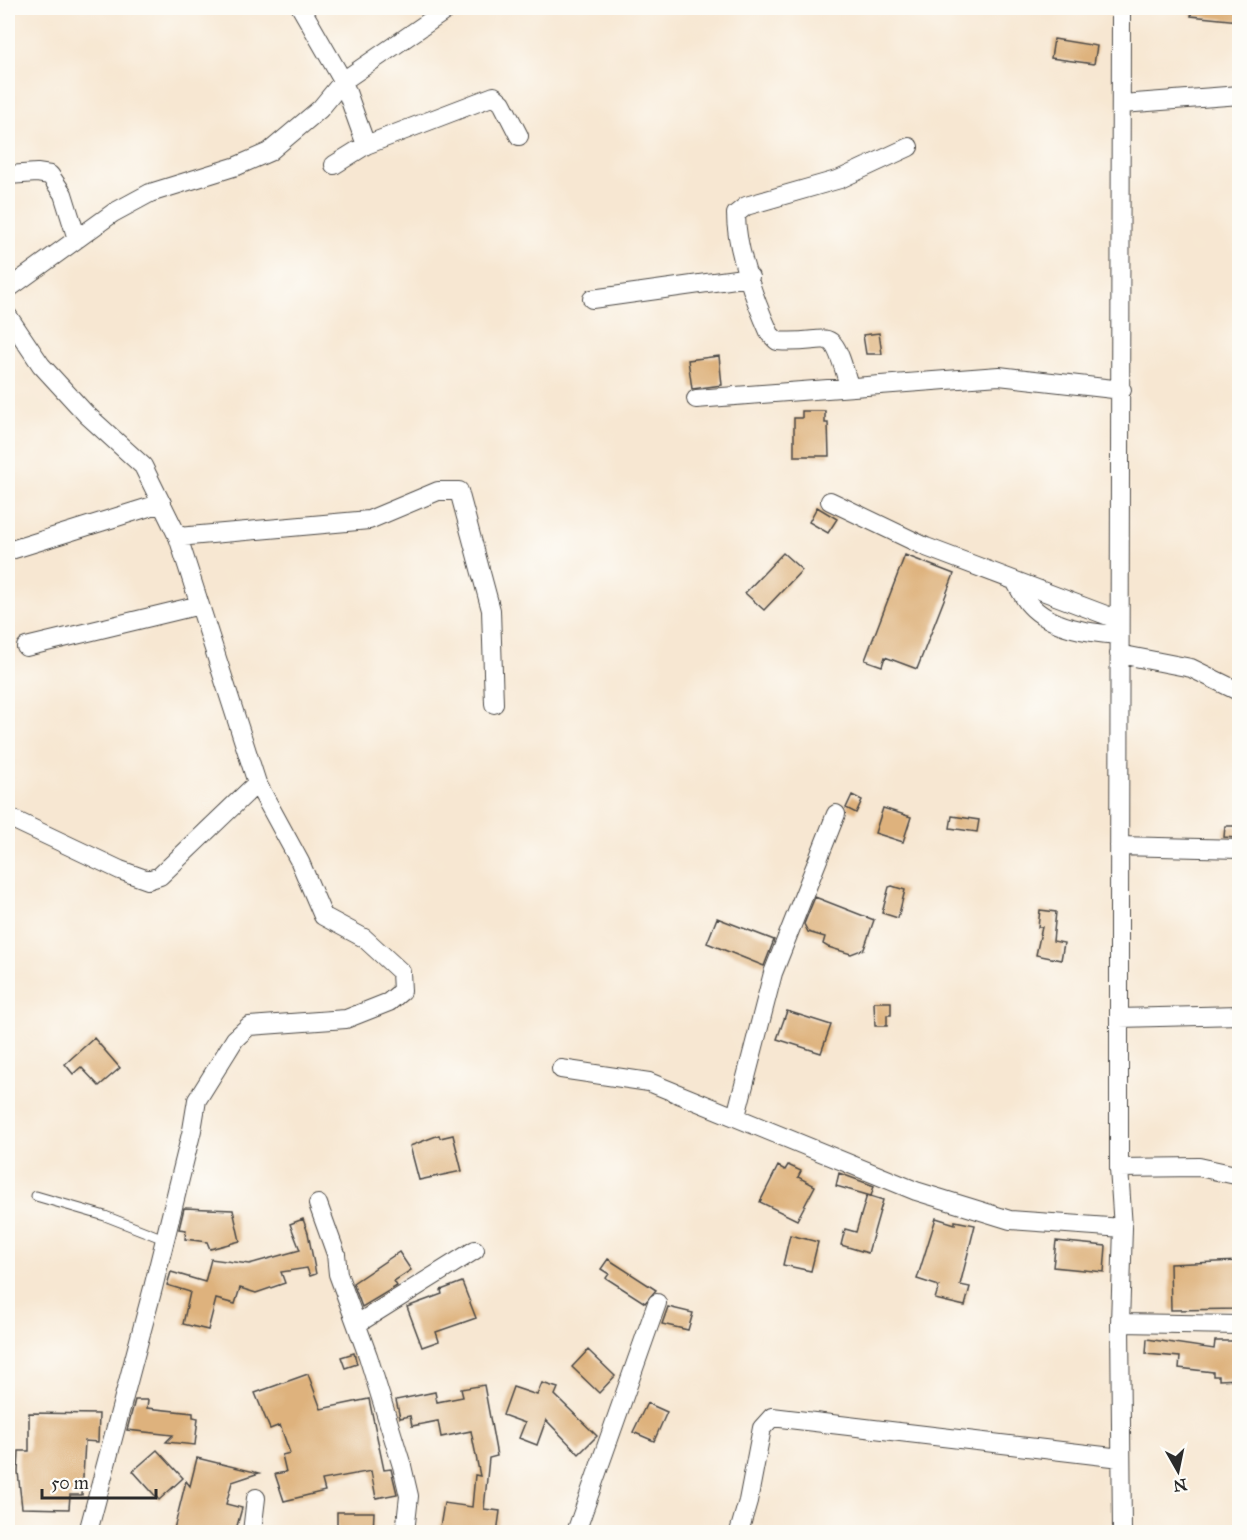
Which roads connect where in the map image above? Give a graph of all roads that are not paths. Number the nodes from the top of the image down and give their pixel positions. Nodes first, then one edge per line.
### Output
1 (301, 8) edge
2 (449, 8) edge
3 (1121, 8) edge
4 (343, 81) junction
5 (1239, 95) edge
6 (1122, 104) junction
7 (519, 136) dead end
8 (366, 145) junction
9 (909, 147) dead end
10 (334, 165) dead end
11 (8, 175) edge
12 (77, 239) junction
13 (750, 277) junction
14 (8, 289) edge
15 (592, 299) dead end
16 (8, 316) edge
17 (849, 386) junction
18 (1122, 390) junction
19 (696, 399) dead end
20 (830, 501) dead end
21 (162, 503) junction
22 (178, 537) junction
23 (8, 551) edge
24 (200, 605) junction
25 (1119, 628) junction
26 (26, 646) dead end
27 (1119, 654) junction
28 (1239, 692) edge
29 (494, 704) dead end
30 (256, 783) junction
31 (836, 814) dead end
32 (8, 817) edge
33 (1119, 846) junction
34 (1239, 849) edge
35 (1239, 1014) edge
36 (1119, 1018) junction
37 (561, 1069) dead end
38 (736, 1116) junction
39 (1119, 1168) junction
40 (1239, 1176) edge
41 (36, 1196) dead end
42 (318, 1204) dead end
43 (1123, 1228) junction
44 (164, 1239) junction
45 (475, 1250) dead end
46 (657, 1304) dead end
47 (1120, 1323) junction
48 (357, 1324) junction
49 (1239, 1325) edge
50 (1122, 1458) junction
51 (256, 1498) dead end
52 (1126, 1532) edge
53 (88, 1533) edge
54 (252, 1533) edge
55 (405, 1533) edge
56 (576, 1533) edge
57 (739, 1533) edge

1 - 4 street
2 - 4 street
3 - 6 street
4 - 8 street
4 - 12 street
5 - 6 street
6 - 18 street
7 - 8 street
8 - 10 street
9 - 13 street
11 - 12 street
12 - 14 street
13 - 15 street
13 - 17 street
16 - 21 street
17 - 18 street
17 - 19 street
18 - 25 street
20 - 25 street
21 - 22 street
21 - 23 street
22 - 24 street
22 - 29 street
24 - 26 street
24 - 30 street
25 - 27 street
27 - 28 street
27 - 33 street
30 - 32 street
30 - 44 street
31 - 38 street
33 - 34 street
33 - 36 street
35 - 36 street
36 - 39 street
37 - 38 street
38 - 43 street
39 - 40 street
39 - 43 street
41 - 44 lane
42 - 48 street
43 - 47 street
44 - 53 street
45 - 48 street
46 - 56 street
47 - 49 street
47 - 50 street
48 - 55 street
50 - 52 street
50 - 57 street
51 - 54 street

